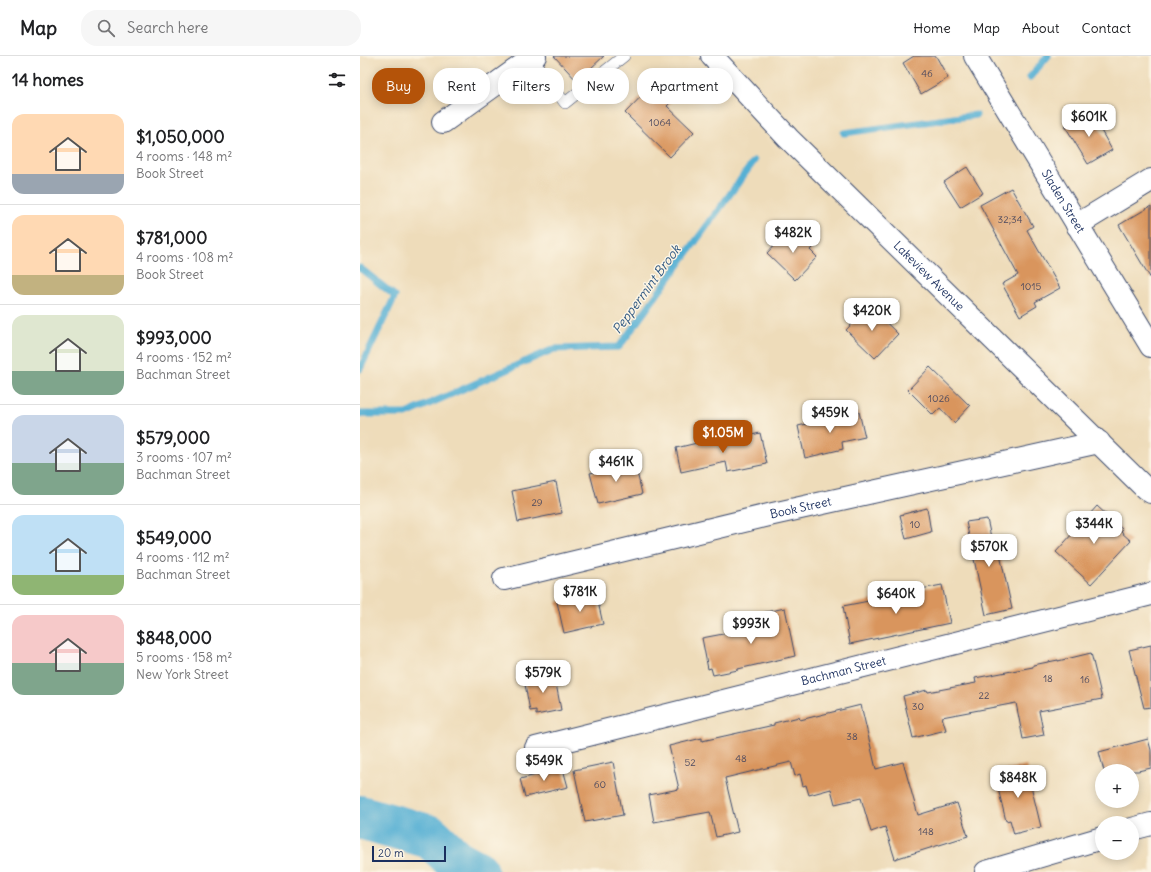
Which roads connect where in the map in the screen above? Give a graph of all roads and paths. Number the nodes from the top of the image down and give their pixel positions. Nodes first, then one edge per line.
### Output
1 (624, 56) edge
2 (712, 56) edge
3 (975, 56) edge
4 (533, 58) edge
5 (443, 122) dead end
6 (1151, 180) edge
7 (1077, 225) junction
8 (1151, 346) edge
9 (1099, 442) junction
10 (1151, 492) edge
11 (504, 579) dead end
12 (1151, 594) edge
13 (536, 748) dead end
14 (1151, 824) edge
15 (1139, 827) edge
16 (1095, 840) edge
17 (986, 872) edge

1 - 4 lane
2 - 9 street, Lakeview Avenue
3 - 7 street, Sladen Street
4 - 5 street
6 - 7 street
7 - 8 street, Sladen Street
9 - 10 street, Lakeview Avenue
9 - 11 street, Book Street
12 - 13 street, Bachman Street
14 - 15 street
16 - 17 street

